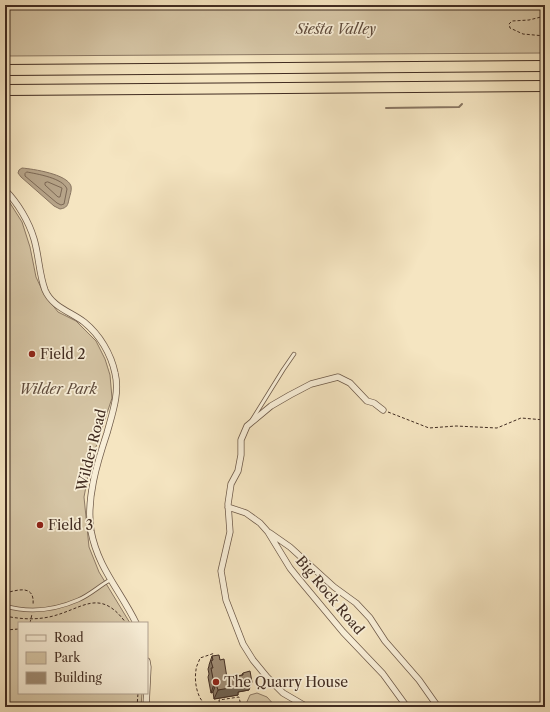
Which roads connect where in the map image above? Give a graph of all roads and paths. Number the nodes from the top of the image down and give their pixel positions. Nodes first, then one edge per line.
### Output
1 (545, 16) edge
2 (545, 36) edge
3 (545, 66) edge
4 (5, 70) edge
5 (545, 86) edge
6 (5, 91) edge
7 (5, 190) edge
8 (294, 354) dead end
9 (383, 410) joint
10 (545, 420) edge
11 (250, 423) junction
12 (228, 507) junction
13 (268, 532) junction
14 (110, 580) junction
15 (5, 593) edge
16 (5, 606) edge
17 (33, 610) junction
18 (5, 616) edge
19 (32, 619) junction
20 (30, 622) edge
21 (125, 622) edge
22 (136, 622) edge
23 (18, 628) edge
24 (5, 630) edge
25 (215, 653) dead end
26 (138, 694) edge
27 (147, 694) edge
28 (5, 698) edge
29 (12, 707) edge
30 (136, 707) edge
31 (146, 707) edge
32 (209, 707) edge
33 (220, 707) edge
34 (240, 707) edge
35 (307, 707) edge
36 (407, 707) edge
37 (438, 707) edge

1 - 2 path
3 - 4 highway
5 - 6 highway
7 - 14 street, Wilder Road
8 - 11 lane
9 - 10 path
9 - 11 street
11 - 12 street
12 - 13 street, Big Rock Road
12 - 35 street
13 - 36 street, Big Rock Road
13 - 37 street
14 - 17 lane
14 - 22 street, Wilder Road
15 - 17 path
16 - 17 lane
17 - 19 path
18 - 19 path
19 - 20 path
19 - 21 path
23 - 24 path
25 - 32 path
26 - 30 path
27 - 31 street
28 - 29 path
33 - 34 path

